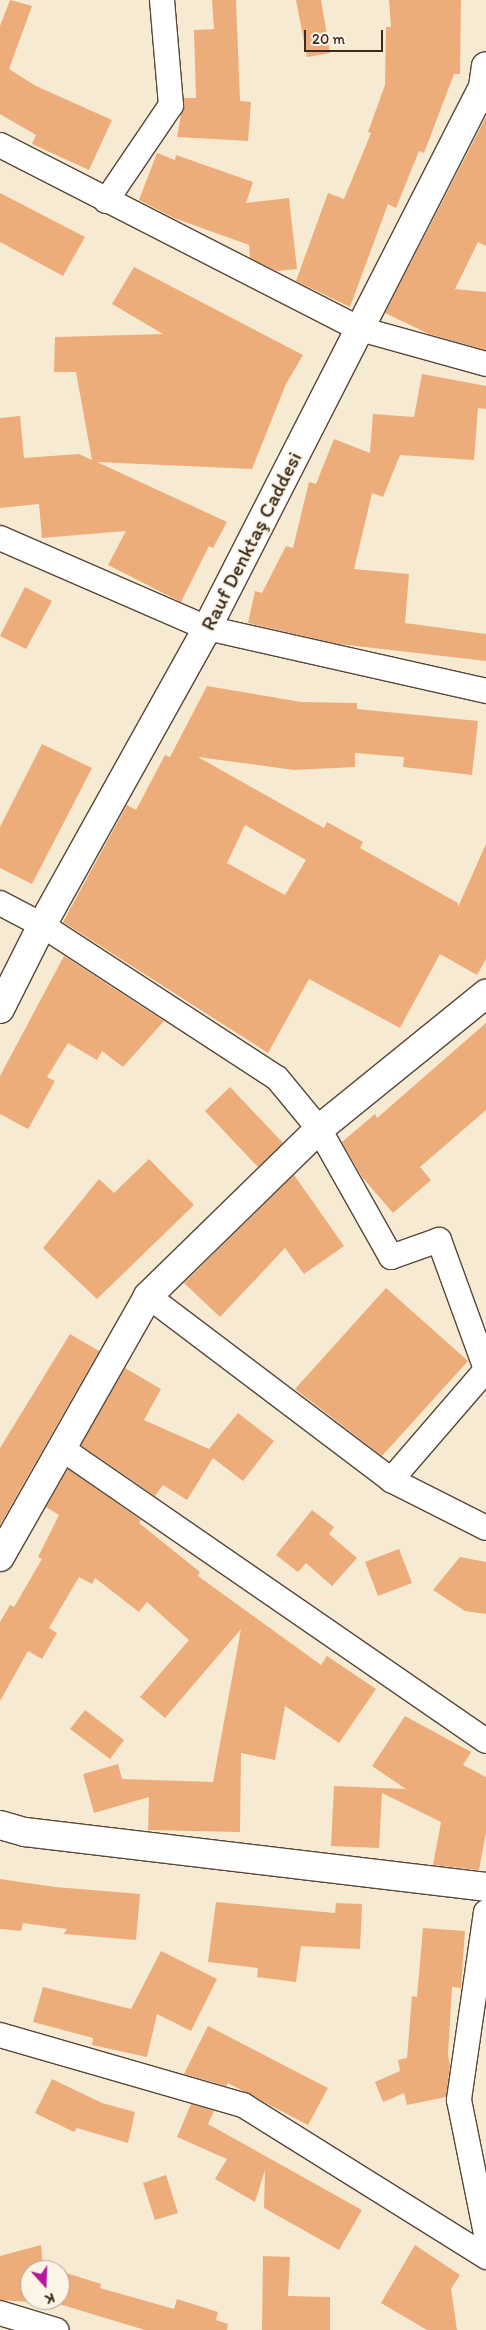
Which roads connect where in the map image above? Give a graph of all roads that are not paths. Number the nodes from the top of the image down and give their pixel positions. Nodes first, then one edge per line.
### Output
1 (162, 0) edge
2 (485, 80) edge
3 (0, 145) edge
4 (106, 201) junction
5 (360, 329) junction
6 (486, 364) edge
7 (0, 538) edge
8 (207, 628) junction
9 (486, 691) edge
10 (0, 903) edge
11 (42, 925) junction
12 (486, 994) edge
13 (0, 1009) edge
14 (319, 1129) junction
15 (148, 1296) junction
16 (480, 1331) edge
17 (486, 1369) edge
18 (61, 1448) junction
19 (391, 1480) junction
20 (7, 1525) edge
21 (486, 1528) edge
22 (0, 1557) edge
23 (486, 1741) edge
24 (0, 1825) edge
25 (486, 1887) edge
26 (486, 1912) edge
27 (0, 2035) edge
28 (486, 2234) edge
29 (486, 2257) edge
30 (0, 2313) edge
31 (56, 2330) edge

1 - 4 street
2 - 5 street, Rauf Denktaş Caddesi
3 - 4 street
4 - 5 street
5 - 6 street
5 - 8 street, Rauf Denktaş Caddesi
7 - 8 street
8 - 9 street
8 - 11 street, Rauf Denktaş Caddesi
10 - 11 street
11 - 13 street, Rauf Denktaş Caddesi
11 - 14 street
12 - 14 street
14 - 15 street
14 - 16 street
15 - 18 street
15 - 19 street
16 - 17 street
17 - 19 street
18 - 20 street
18 - 23 street
19 - 21 street
20 - 22 street
24 - 25 street
26 - 28 street
27 - 29 street
30 - 31 street

